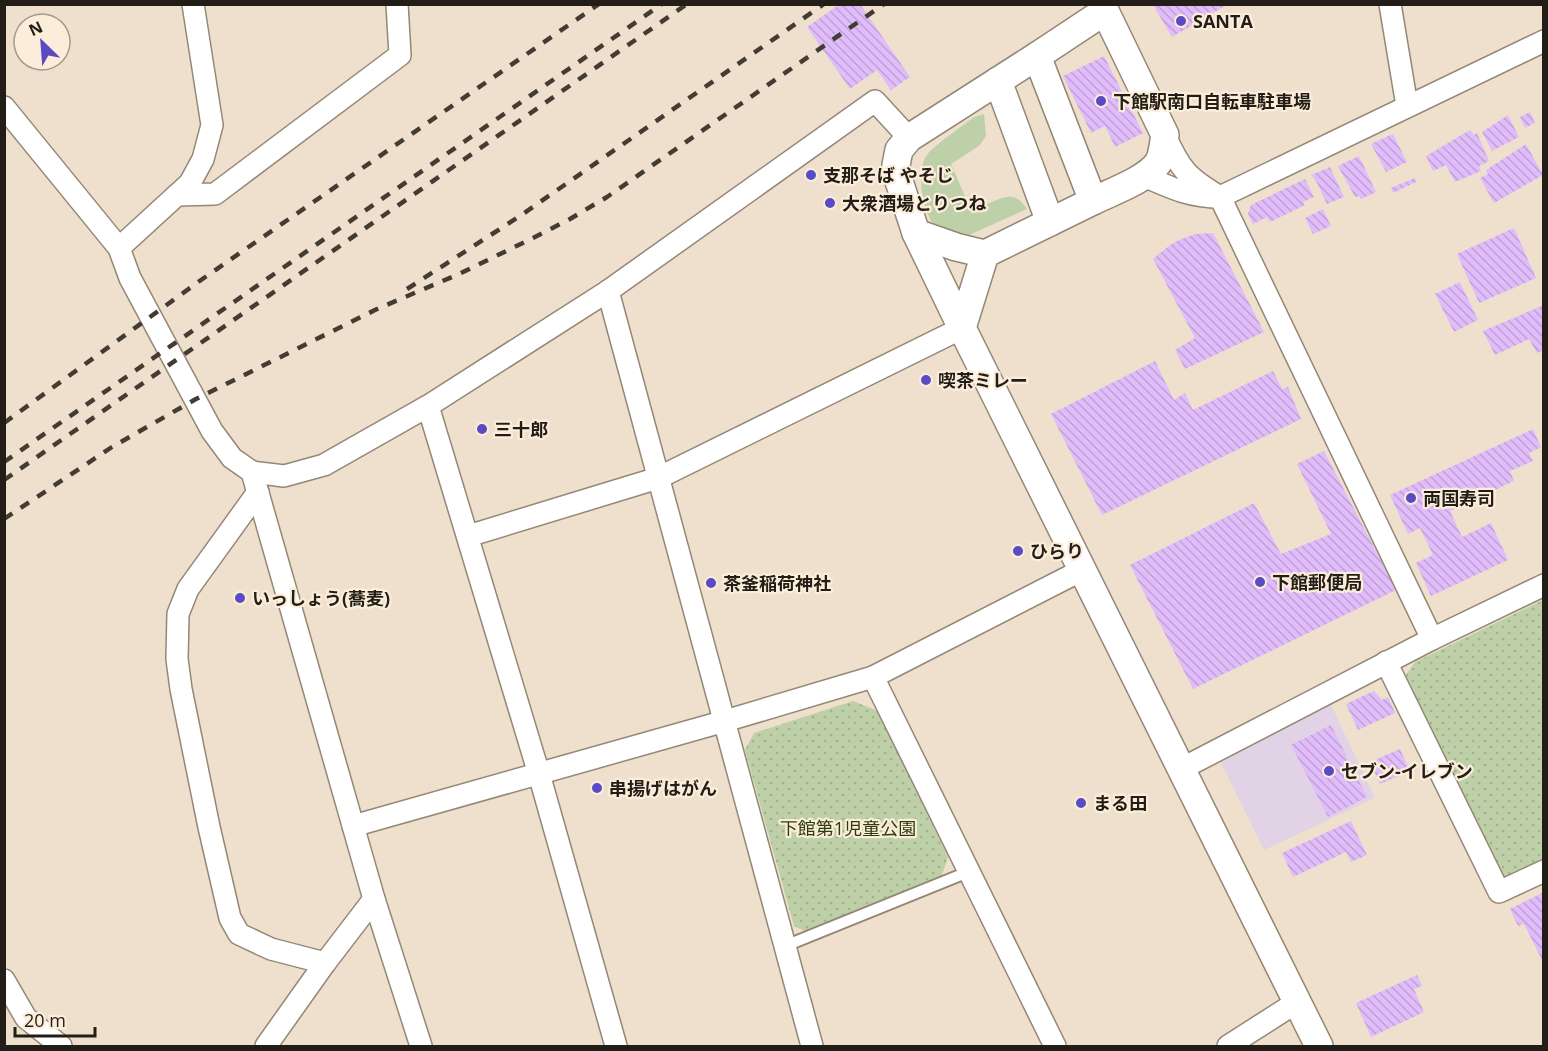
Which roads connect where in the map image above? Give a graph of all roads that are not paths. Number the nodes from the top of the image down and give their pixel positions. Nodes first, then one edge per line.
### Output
1 (193, 4) edge
2 (397, 4) edge
3 (1390, 4) edge
4 (1104, 8) edge
5 (1544, 41) edge
6 (1037, 56) junction
7 (998, 81) junction
8 (1407, 106) junction
9 (4, 107) edge
10 (1165, 135) junction
11 (909, 138) junction
12 (1144, 176) junction
13 (177, 195) junction
14 (1220, 197) junction
15 (1093, 201) junction
16 (1050, 222) junction
17 (915, 232) junction
18 (119, 248) junction
19 (984, 254) junction
20 (609, 291) junction
21 (962, 328) junction
22 (428, 406) junction
23 (658, 478) junction
24 (255, 482) junction
25 (468, 536) junction
26 (1082, 570) junction
27 (1544, 585) edge
28 (1432, 639) junction
29 (1386, 662) junction
30 (873, 677) junction
31 (725, 722) junction
32 (1181, 769) junction
33 (538, 774) junction
34 (353, 826) junction
35 (1544, 871) edge
36 (968, 872) junction
37 (374, 899) junction
38 (785, 946) junction
39 (325, 963) junction
40 (4, 980) edge
41 (1297, 1002) junction
42 (60, 1047) edge
43 (266, 1047) edge
44 (421, 1047) edge
45 (616, 1047) edge
46 (812, 1047) edge
47 (1055, 1047) edge
48 (1228, 1047) edge
49 (1319, 1047) edge

1 - 13 street
2 - 13 street
3 - 8 street
4 - 6 street
4 - 10 street
5 - 8 street
6 - 7 street
6 - 15 street
7 - 11 street
7 - 16 street
8 - 14 street
9 - 18 street
10 - 12 street
10 - 14 street
11 - 17 street
11 - 20 street
12 - 14 street
12 - 15 street
13 - 18 street
14 - 28 street
15 - 16 street
16 - 19 street
17 - 19 street
17 - 21 street
18 - 24 street
19 - 21 street
20 - 22 street
20 - 23 street
21 - 23 street
21 - 26 street
22 - 24 street
22 - 25 street
23 - 25 street
23 - 31 street
24 - 34 street
24 - 39 street
25 - 33 street
26 - 30 street
26 - 32 street
27 - 28 street
28 - 29 street
29 - 32 street
29 - 35 street
30 - 31 street
30 - 36 street
31 - 33 street
31 - 38 street
32 - 41 street
33 - 34 street
33 - 45 street
34 - 37 street
36 - 38 lane
36 - 47 street
37 - 39 street
37 - 44 street
38 - 46 street
39 - 43 street
40 - 42 street
41 - 48 street
41 - 49 street

